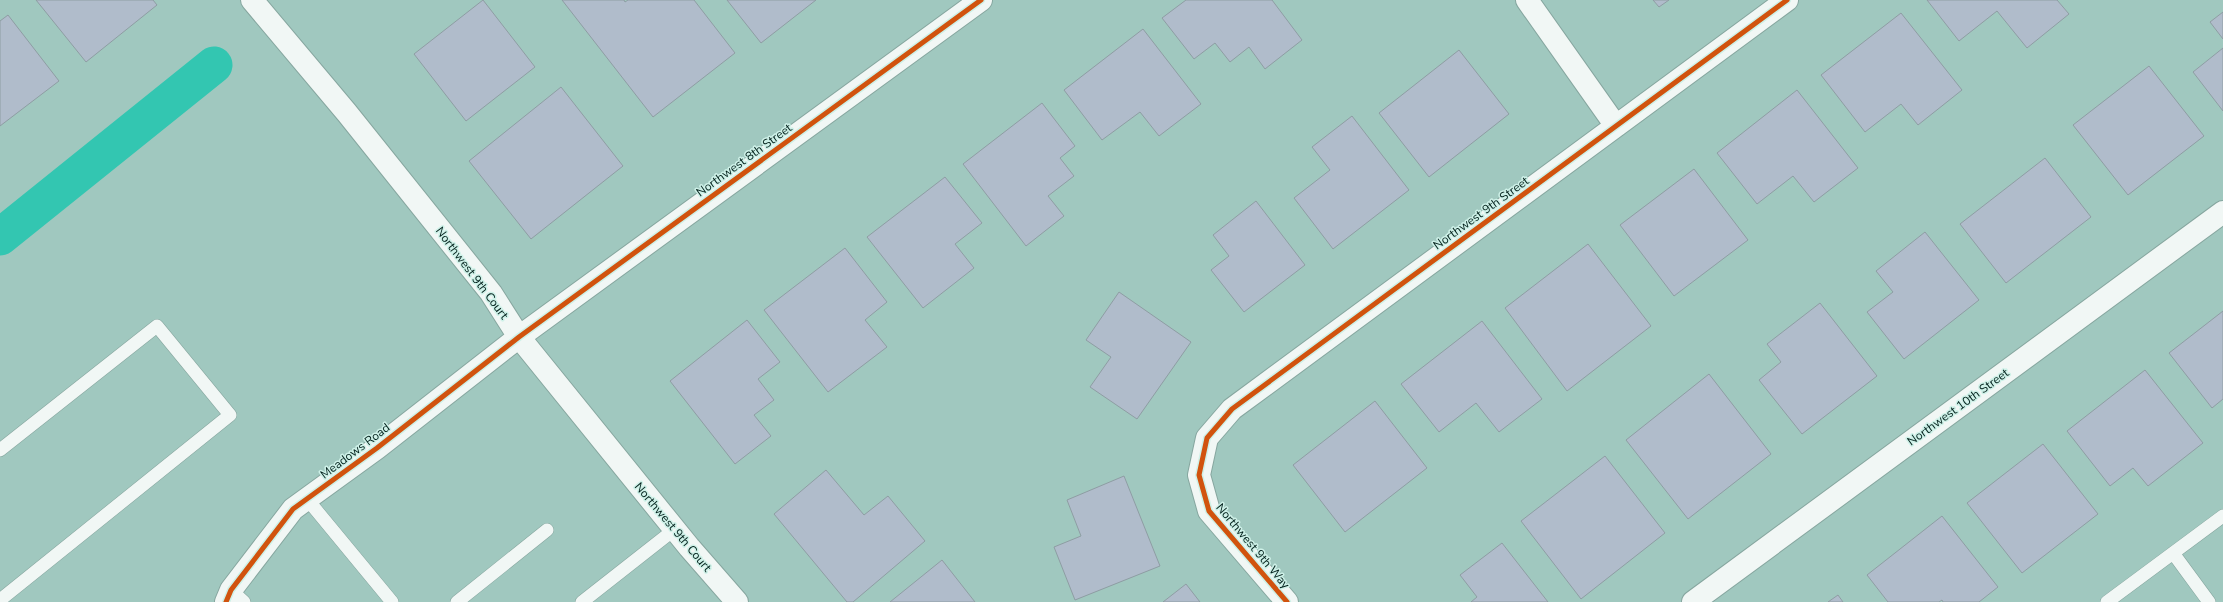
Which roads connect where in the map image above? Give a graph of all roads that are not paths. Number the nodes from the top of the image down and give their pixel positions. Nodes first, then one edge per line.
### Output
1 (252, 0) edge
2 (981, 0) edge
3 (1527, 0) edge
4 (1787, 0) edge
5 (1616, 126) junction
6 (2223, 212) edge
7 (519, 337) junction
8 (0, 450) edge
9 (1204, 455) joint
10 (307, 499) junction
11 (2223, 516) edge
12 (674, 529) junction
13 (547, 530) dead end
14 (2173, 553) junction
15 (234, 598) edge
16 (0, 600) edge
17 (392, 602) edge
18 (457, 602) edge
19 (582, 602) edge
20 (737, 602) edge
21 (1287, 602) edge
22 (1693, 602) edge
23 (2107, 602) edge
24 (2209, 602) edge

1 - 7 street, Northwest 9th Court
2 - 7 street, Northwest 8th Street
3 - 5 street
4 - 5 street, Northwest 9th Street
5 - 9 street, Northwest 9th Street
6 - 22 street, Northwest 10th Street
7 - 10 street, Meadows Road
7 - 12 street, Northwest 9th Court
8 - 16 lane
9 - 21 street, Northwest 9th Way
10 - 15 street, Meadows Road
10 - 17 lane
11 - 14 lane
12 - 19 lane
12 - 20 street, Northwest 9th Court
13 - 18 lane
14 - 23 lane
14 - 24 lane

